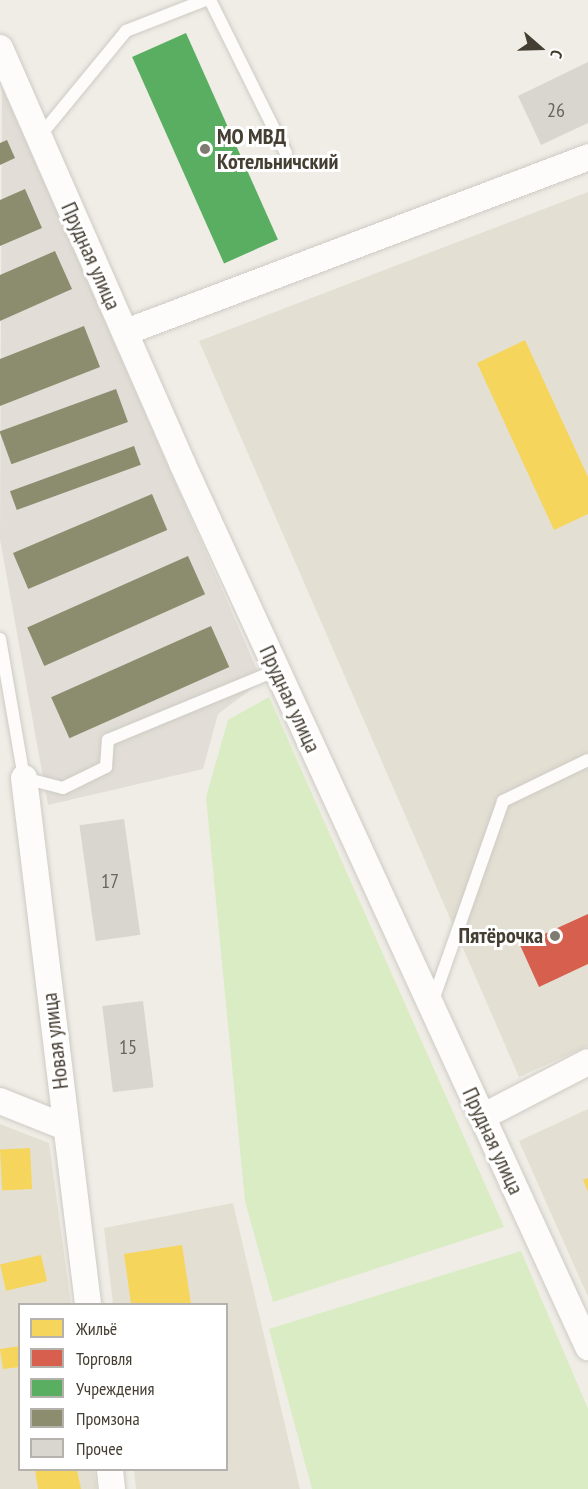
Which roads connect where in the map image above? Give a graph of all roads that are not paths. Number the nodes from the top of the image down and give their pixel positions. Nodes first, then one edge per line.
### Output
1 (205, 0) edge
2 (210, 0) edge
3 (3, 63) edge
4 (38, 138) junction
5 (286, 153) dead end
6 (588, 157) edge
7 (126, 332) junction
8 (0, 639) edge
9 (277, 670) junction
10 (588, 760) edge
11 (24, 778) junction
12 (430, 1007) junction
13 (588, 1062) edge
14 (0, 1101) edge
15 (482, 1117) junction
16 (65, 1126) junction
17 (88, 1303) edge
18 (586, 1339) edge
19 (110, 1471) edge
20 (112, 1489) edge

1 - 4 lane
2 - 5 lane
3 - 4 street, Прудная улица
4 - 7 street, Прудная улица
6 - 7 street
7 - 9 street, Прудная улица
8 - 11 lane
9 - 11 lane
9 - 12 street, Прудная улица
10 - 12 lane
11 - 16 street, Новая улица
12 - 15 street, Прудная улица
13 - 15 street
14 - 16 street
15 - 18 street, Прудная улица
16 - 17 street, Новая улица
19 - 20 street

